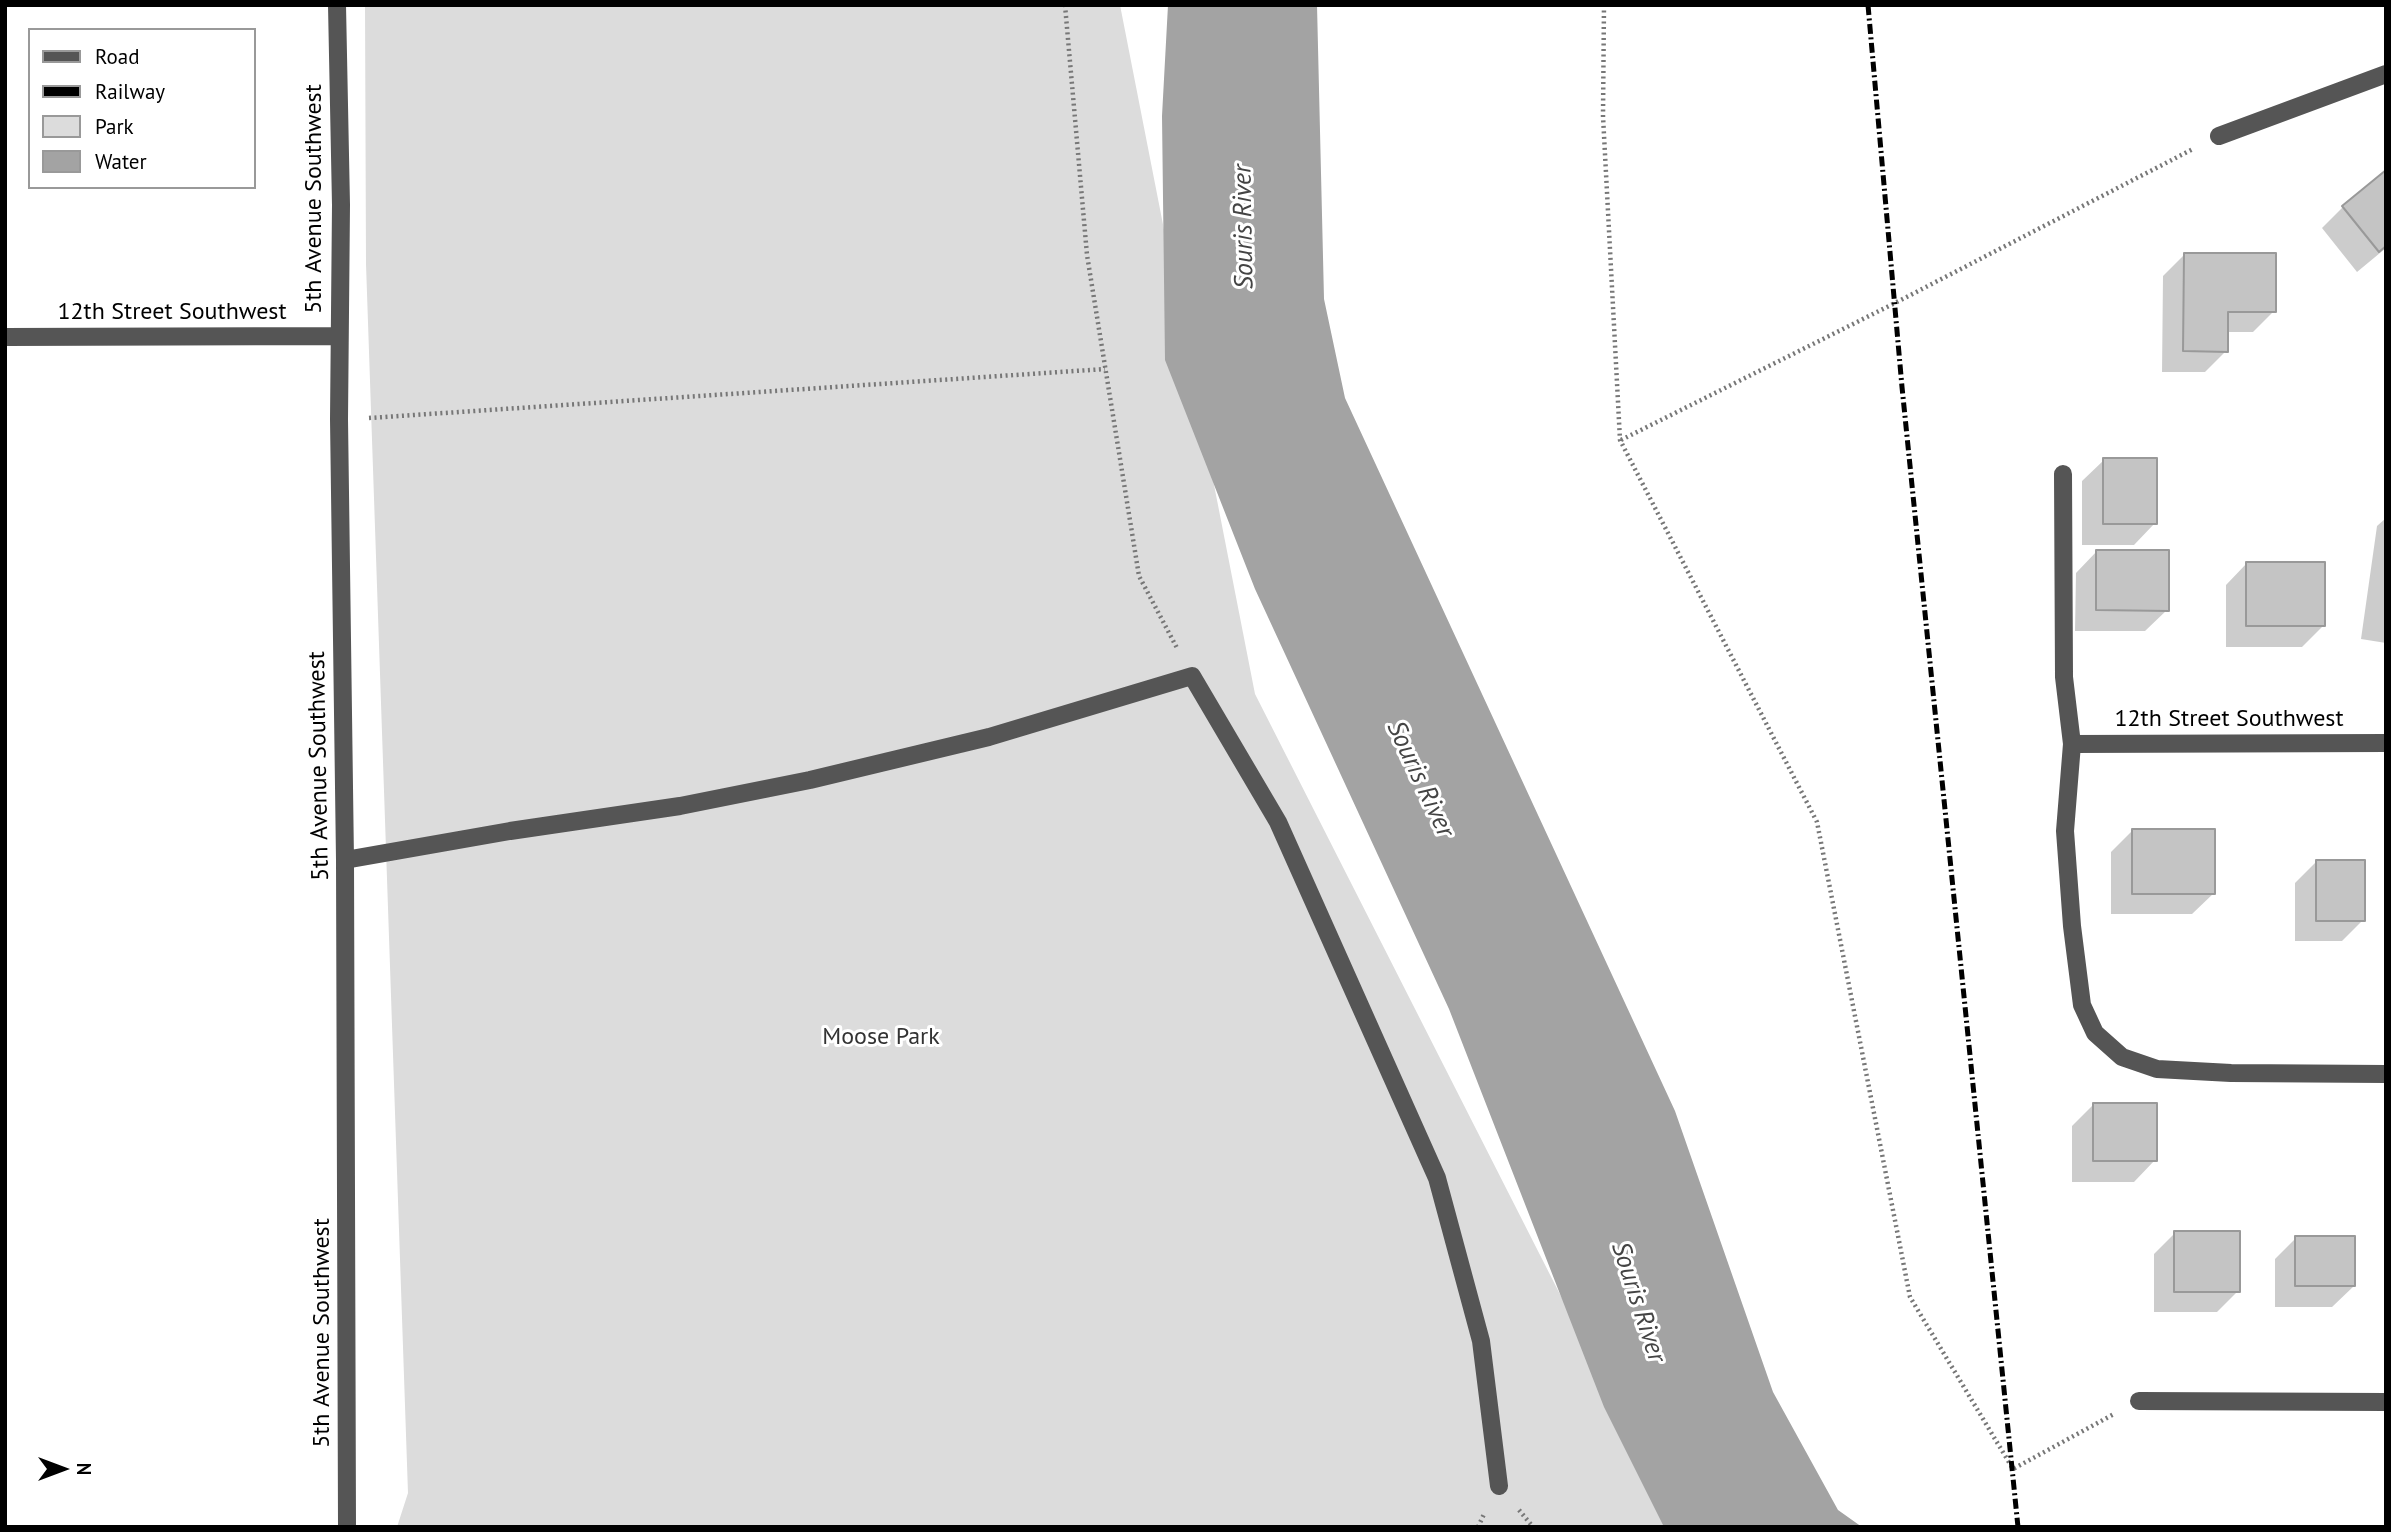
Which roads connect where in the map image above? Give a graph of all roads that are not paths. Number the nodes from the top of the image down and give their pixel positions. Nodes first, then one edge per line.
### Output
1 (338, 5) edge
2 (2386, 74) edge
3 (2219, 136) road end
4 (339, 336) junction
5 (5, 337) edge
6 (2063, 474) dead end
7 (2386, 743) edge
8 (2072, 744) junction
9 (345, 860) junction
10 (2386, 1074) edge
11 (2139, 1401) road end
12 (2386, 1402) edge
13 (1499, 1486) dead end
14 (346, 1527) edge

1 - 4 street, 5th Avenue Southwest
2 - 3 street
4 - 5 street, 12th Street Southwest
4 - 9 street, 5th Avenue Southwest
6 - 8 street
7 - 8 street, 12th Street Southwest
8 - 10 street
9 - 13 street
9 - 14 street, 5th Avenue Southwest
11 - 12 street

